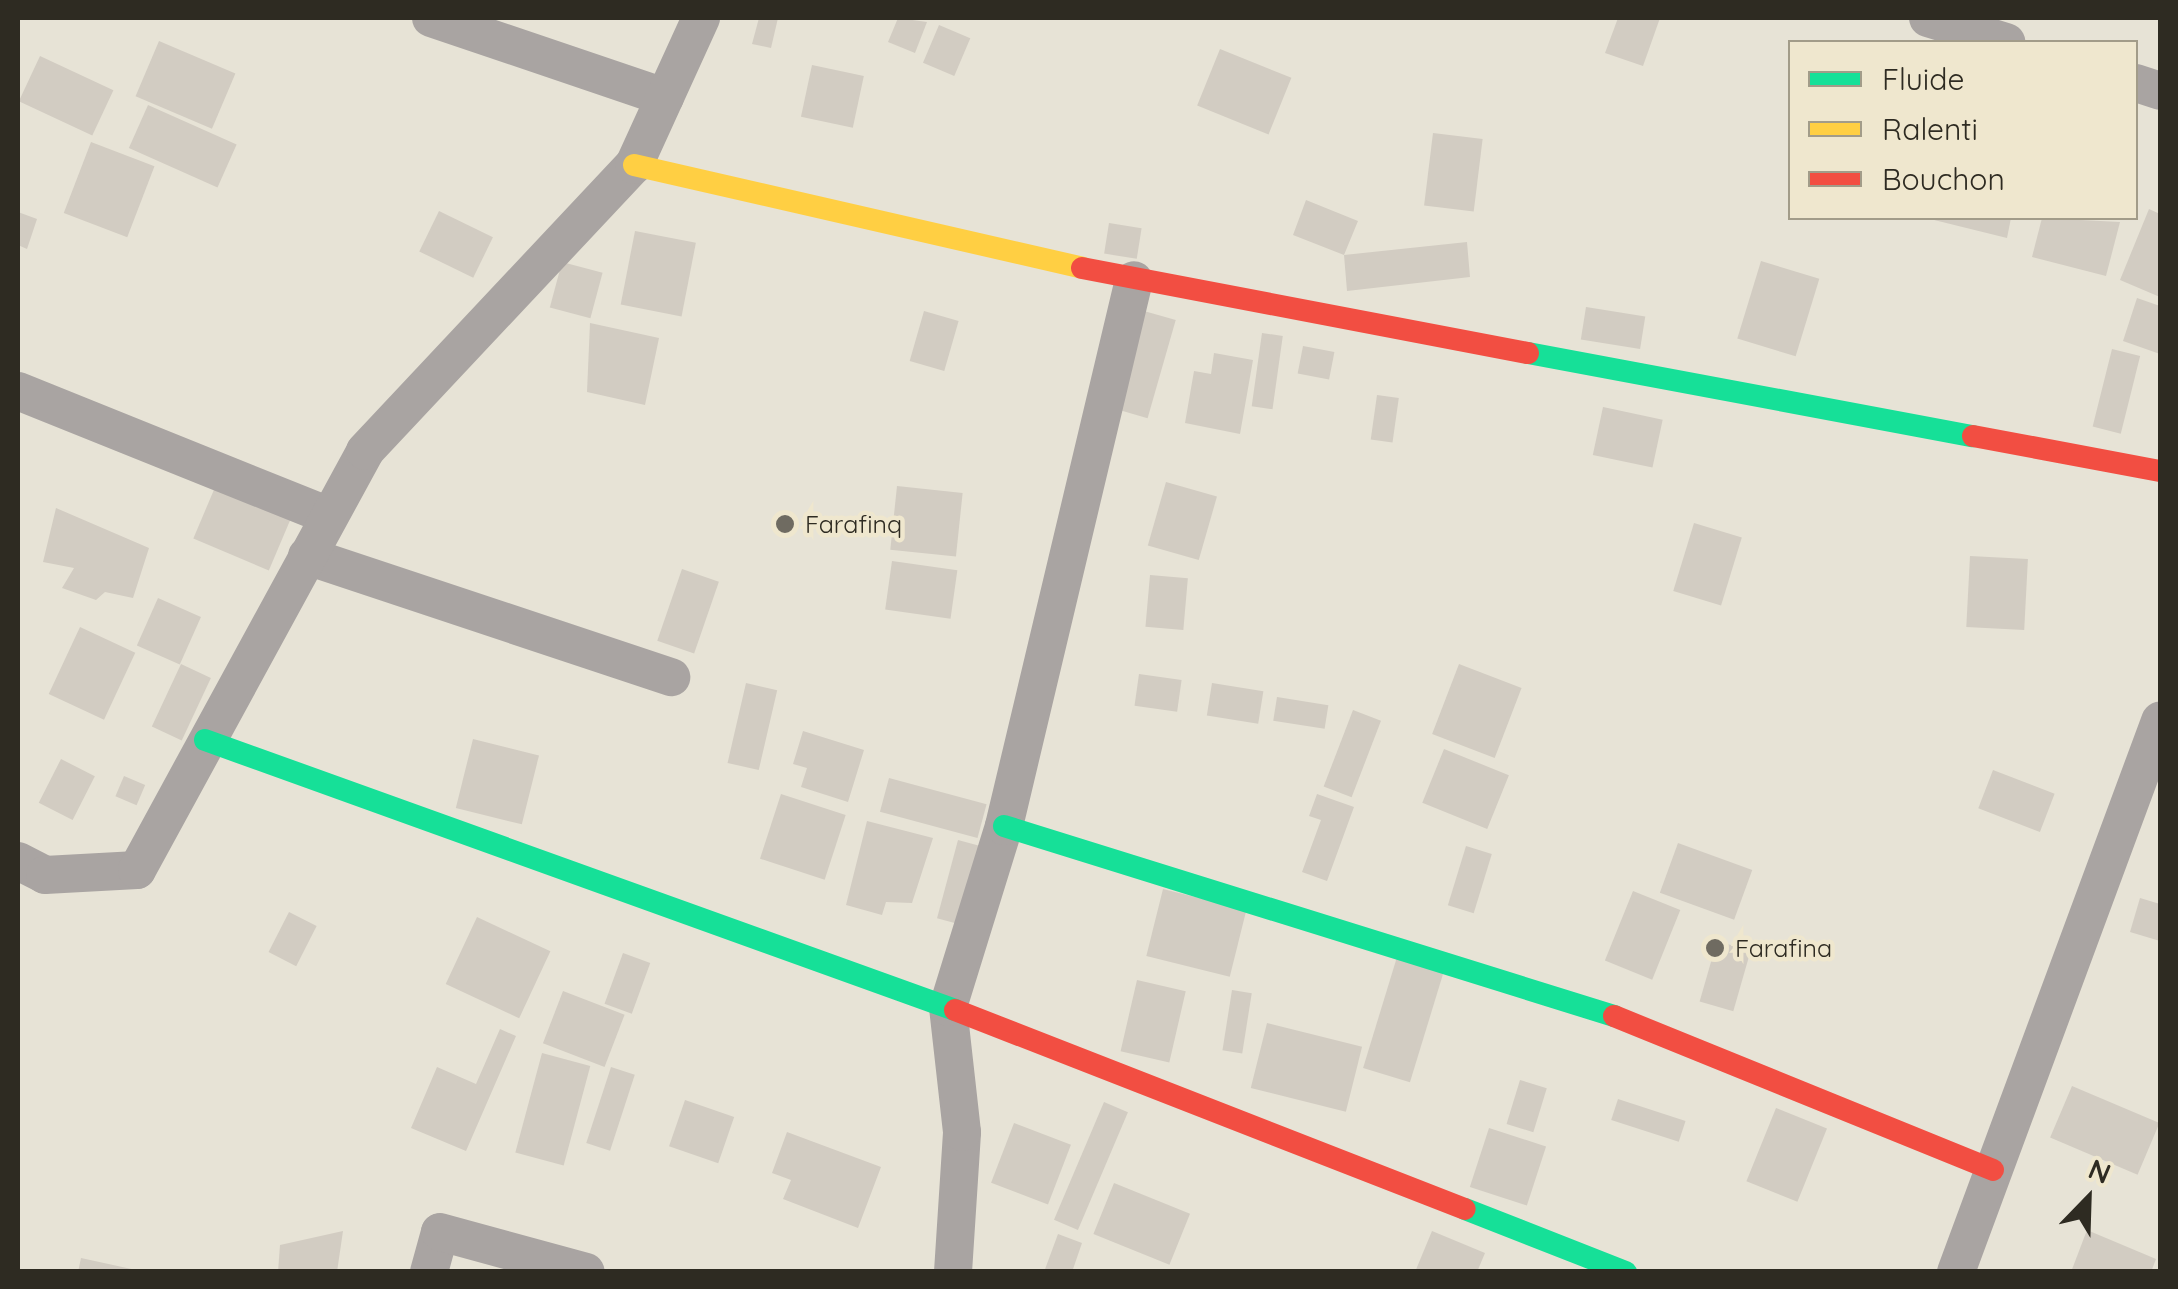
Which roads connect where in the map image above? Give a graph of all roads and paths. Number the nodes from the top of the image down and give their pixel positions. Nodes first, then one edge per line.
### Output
1 (431, 18) edge
2 (702, 18) edge
3 (1928, 18) edge
4 (2000, 40) edge
5 (665, 97) junction
6 (634, 165) junction
7 (1134, 280) junction
8 (18, 390) edge
9 (2160, 472) edge
10 (329, 516) junction
11 (307, 556) junction
12 (671, 678) dead end
13 (2160, 721) edge
14 (205, 740) junction
15 (1004, 826) junction
16 (18, 861) edge
17 (948, 1007) junction
18 (1993, 1170) junction
19 (429, 1272) edge
20 (586, 1272) edge
21 (953, 1272) edge
22 (1626, 1272) edge
23 (1956, 1272) edge

1 - 5 street
2 - 5 street
3 - 4 street
5 - 6 street
6 - 7 street
6 - 10 street
7 - 9 street
7 - 15 street
8 - 10 street
10 - 11 street
11 - 12 street
11 - 14 street
13 - 18 street
14 - 16 street
14 - 17 street
15 - 17 street
15 - 18 street
17 - 21 street
17 - 22 street
18 - 23 street
19 - 20 street

